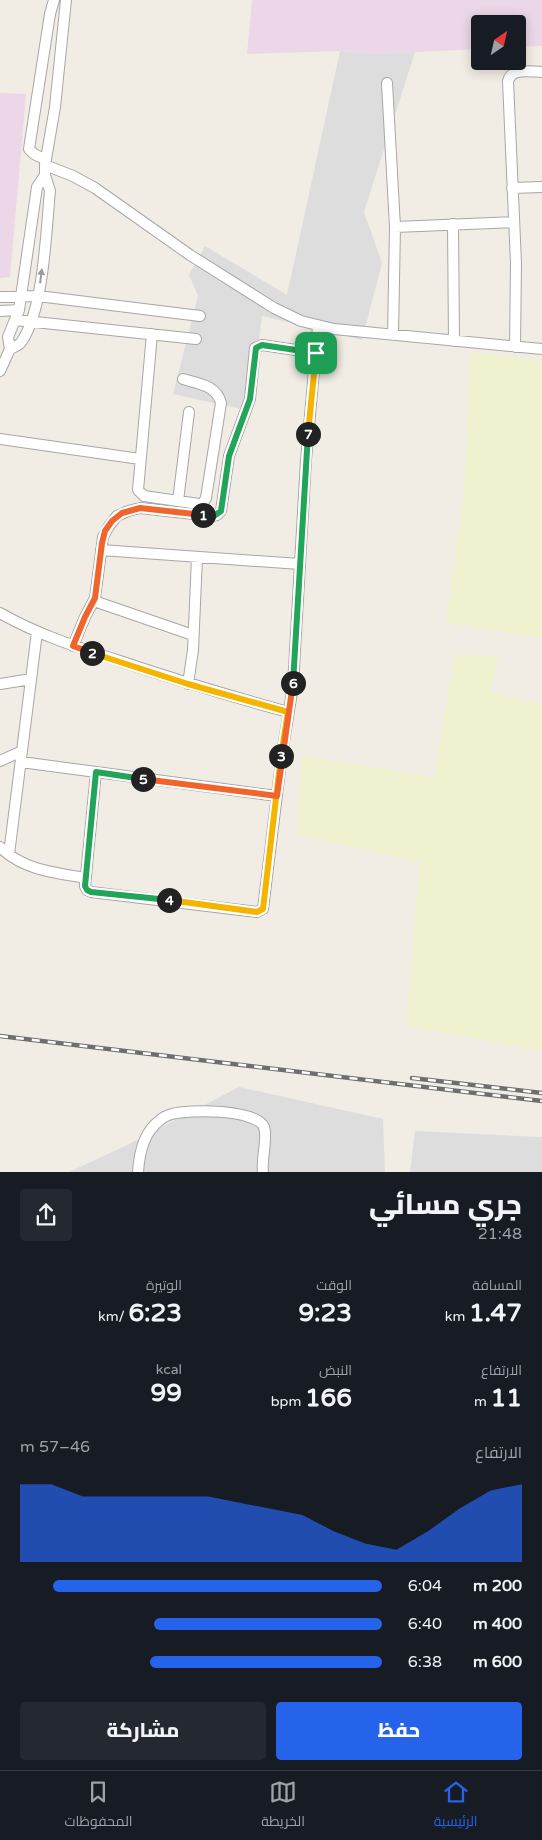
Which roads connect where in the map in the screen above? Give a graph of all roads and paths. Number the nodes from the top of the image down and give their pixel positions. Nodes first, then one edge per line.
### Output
1 (54, 0) edge
2 (66, 0) edge
3 (542, 72) edge
4 (387, 83) dead end
5 (45, 167) junction
6 (542, 187) edge
7 (512, 188) junction
8 (514, 222) junction
9 (453, 224) junction
10 (395, 227) junction
11 (20, 296) junction
12 (38, 296) junction
13 (0, 297) edge
14 (0, 311) edge
15 (17, 315) junction
16 (200, 316) dead end
17 (32, 321) junction
18 (318, 326) junction
19 (152, 334) junction
20 (393, 335) junction
21 (196, 339) dead end
22 (454, 341) junction
23 (515, 347) junction
24 (10, 349) junction
25 (542, 349) edge
26 (316, 353) junction
27 (0, 371) edge
28 (183, 379) dead end
29 (189, 412) dead end
30 (0, 439) edge
31 (140, 459) junction
32 (178, 501) junction
33 (101, 550) junction
34 (197, 557) junction
35 (300, 564) junction
36 (94, 601) junction
37 (0, 614) edge
38 (37, 632) junction
39 (193, 635) junction
40 (73, 646) junction
41 (31, 679) junction
42 (0, 684) edge
43 (188, 684) junction
44 (288, 712) junction
45 (22, 751) junction
46 (0, 761) edge
47 (21, 762) junction
48 (96, 772) junction
49 (277, 796) junction
50 (0, 847) edge
51 (9, 854) junction
52 (86, 878) junction
53 (138, 1172) edge
54 (263, 1172) edge

1 - 5 street
2 - 5 street
3 - 7 street
4 - 10 street
5 - 11 street
12 -> 5 street
5 - 18 street
6 - 7 street
7 - 8 street
8 - 9 street
8 - 23 street
9 - 10 street
9 - 22 street
10 - 20 street
11 - 12 street
11 - 13 street
11 - 15 street
12 - 16 street
12 - 17 street
14 - 15 street
15 - 17 street
15 - 24 street
17 - 19 street
17 - 24 street
18 - 20 street
18 - 26 street
19 - 21 street
19 - 31 street
20 - 22 street
22 - 23 street
23 - 25 street
24 - 27 street
26 - 33 street
26 - 35 street
28 - 32 street
29 - 32 street
30 - 31 street
31 - 32 street
33 - 34 street
33 - 36 street
34 - 35 street
34 - 39 street
35 - 44 street
36 - 39 street
36 - 40 street
37 - 38 street
38 - 40 street
38 - 41 street
39 - 43 street
40 - 43 street
41 - 42 street
41 - 45 street
43 - 44 street
44 - 49 street
45 - 46 street
45 - 47 street
47 - 48 street
47 - 51 street
48 - 49 street
48 - 52 street
49 - 52 street
50 - 51 street
51 - 52 street
53 - 54 street

